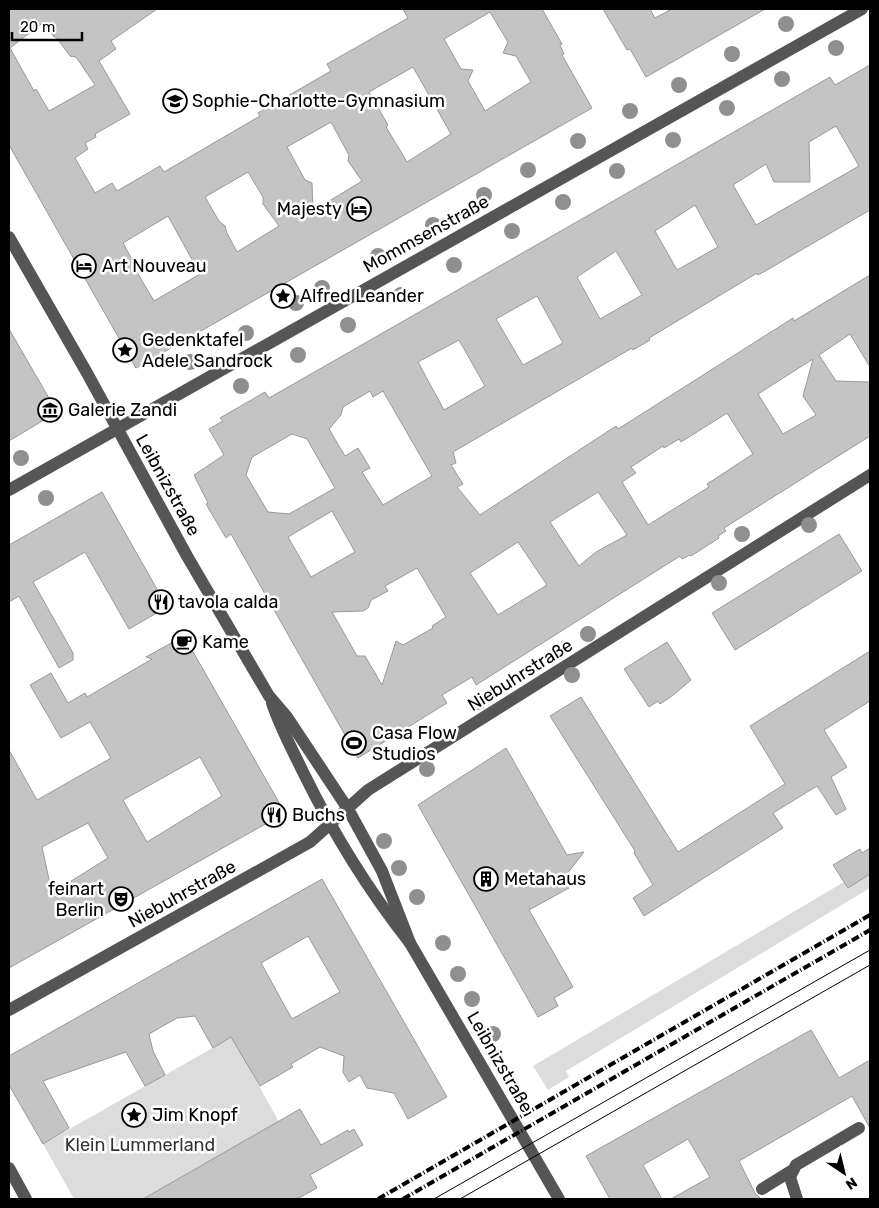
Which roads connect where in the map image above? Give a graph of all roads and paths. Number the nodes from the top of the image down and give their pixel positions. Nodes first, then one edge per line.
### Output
1 (862, 9) edge
2 (9, 238) edge
3 (117, 428) junction
4 (870, 475) edge
5 (9, 490) edge
6 (269, 696) junction
7 (348, 808) junction
8 (331, 825) junction
9 (410, 943) junction
10 (9, 1010) edge
11 (859, 1128) dead end
12 (9, 1168) edge
13 (791, 1171) junction
14 (762, 1189) dead end
15 (26, 1199) edge
16 (559, 1199) edge
17 (797, 1199) edge

1 - 3 street, Mommsenstraße
2 - 3 street, Leibnizstraße
3 - 5 street, Mommsenstraße
3 - 6 street, Leibnizstraße
4 - 7 street, Niebuhrstraße
6 - 7 street, Leibnizstraße
6 - 8 street, Leibnizstraße
7 - 8 street, Niebuhrstraße
7 - 9 street, Leibnizstraße
8 - 9 street, Leibnizstraße
8 - 10 street, Niebuhrstraße
9 - 16 street, Leibnizstraße
11 - 13 street
12 - 15 street
13 - 14 street
13 - 17 street

